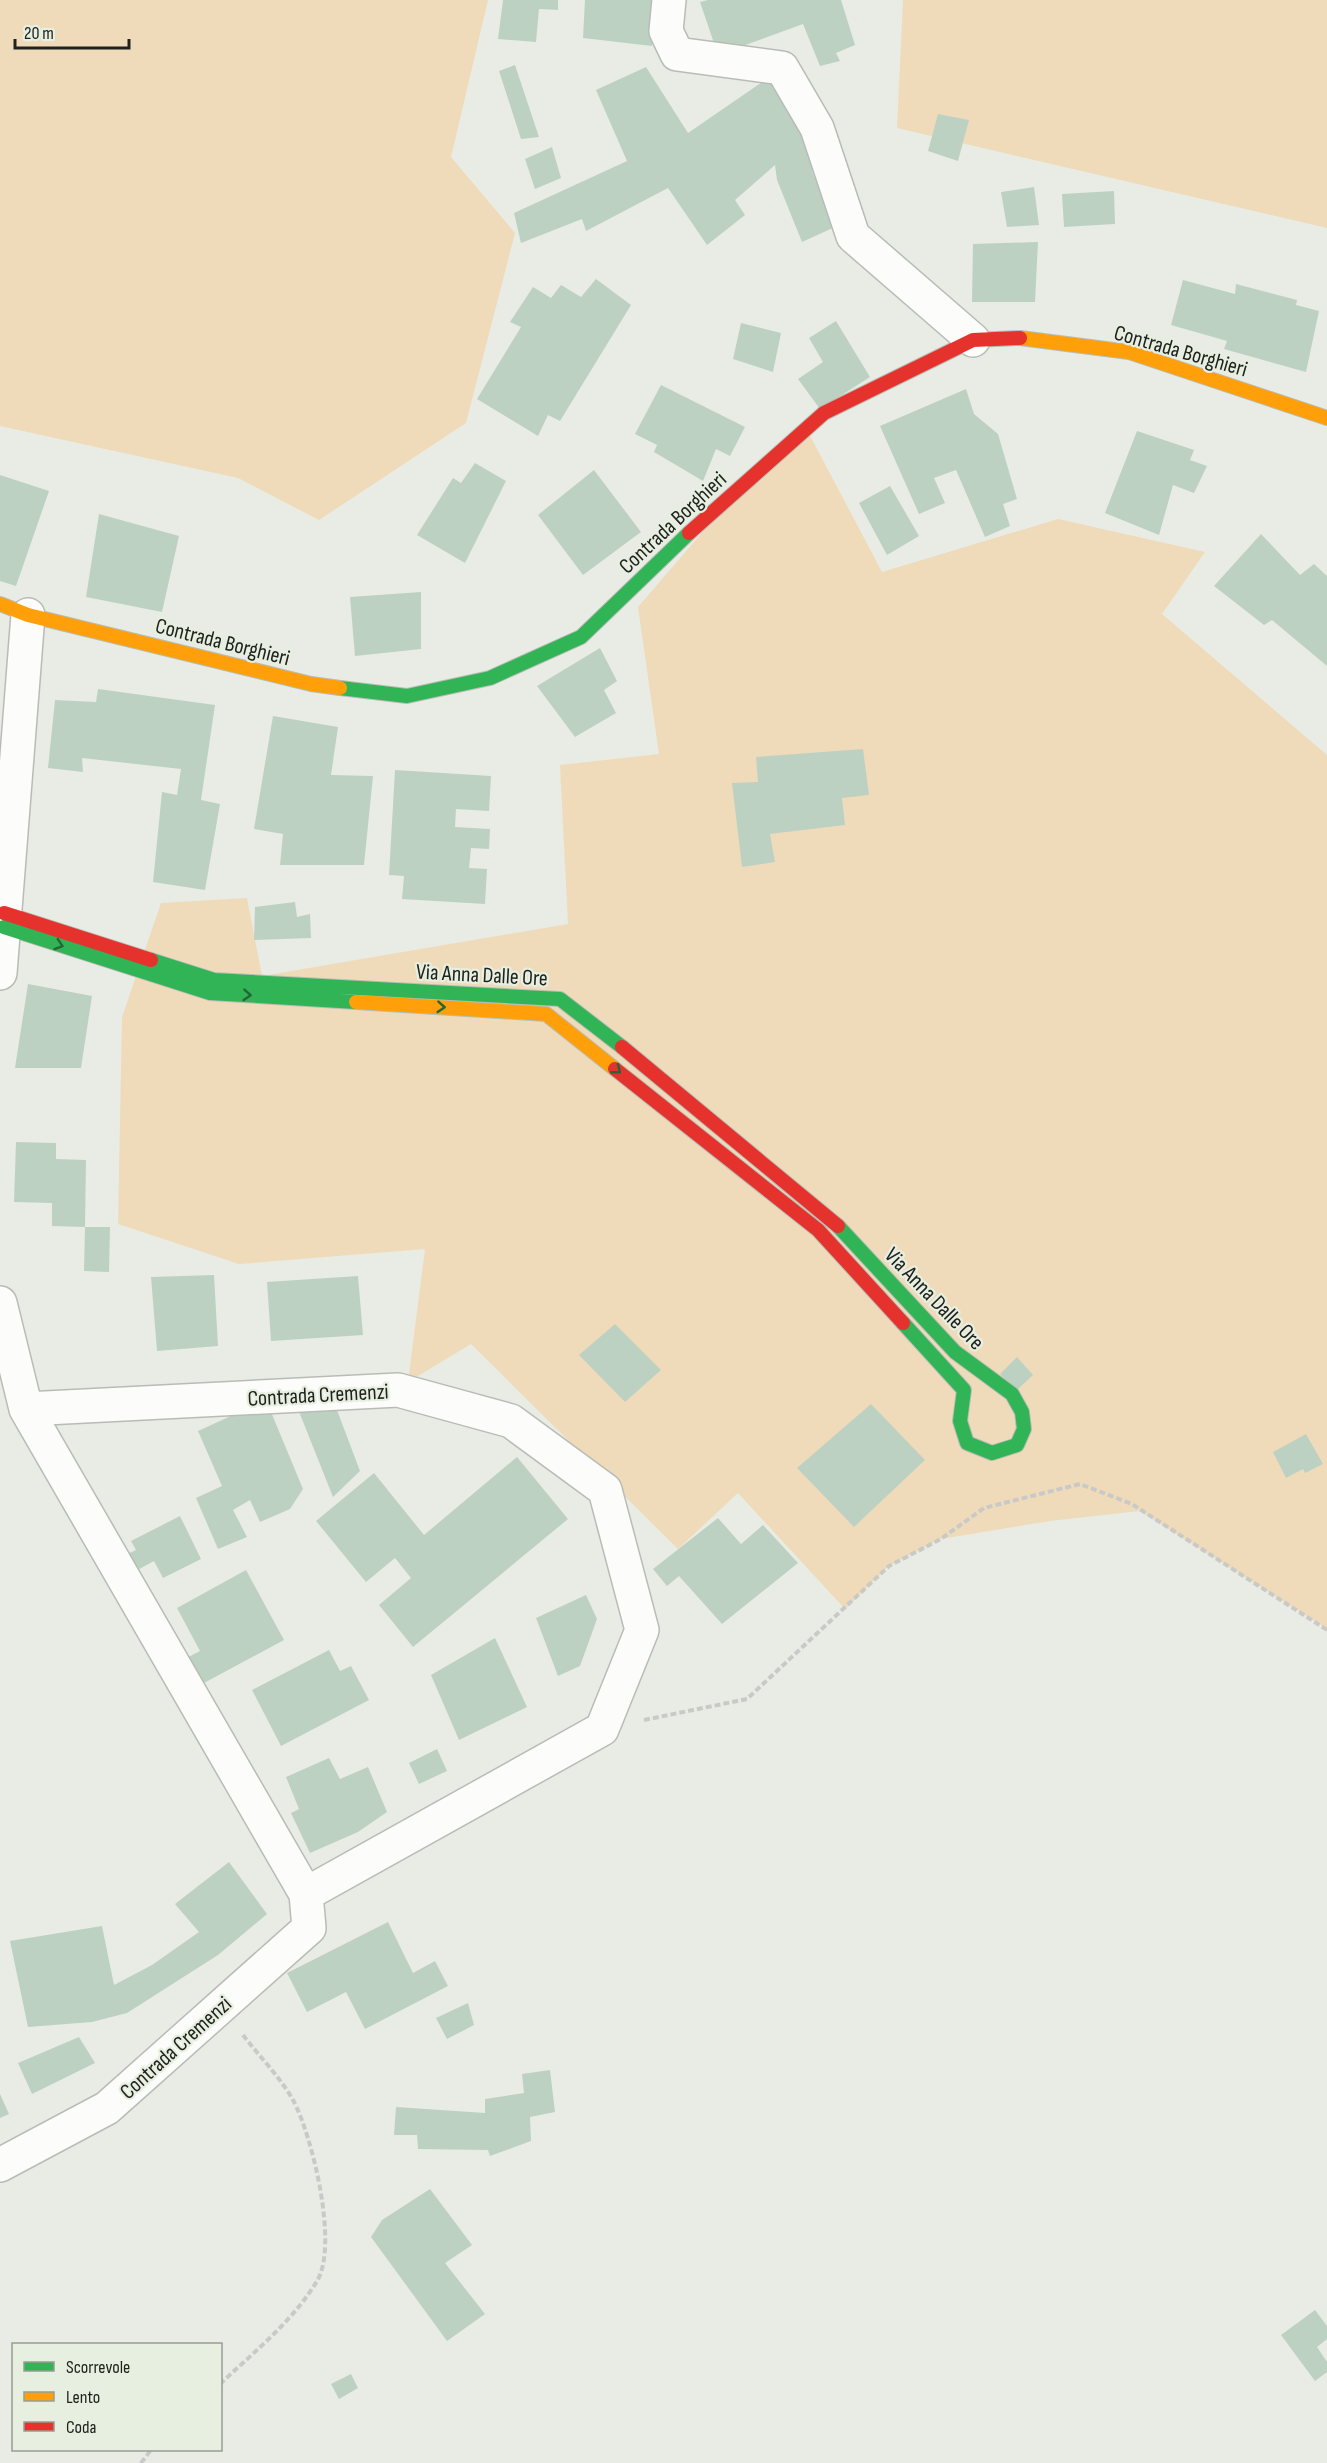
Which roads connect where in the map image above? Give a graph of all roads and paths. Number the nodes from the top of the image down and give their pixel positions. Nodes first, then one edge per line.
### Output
1 (669, 0) edge
2 (973, 340) junction
3 (1327, 418) edge
4 (14, 610) edge
5 (4, 920) junction
6 (0, 972) edge
7 (0, 1304) edge
8 (26, 1409) junction
9 (1327, 1630) edge
10 (602, 1729) junction
11 (306, 1894) junction
12 (221, 2006) junction
13 (0, 2165) edge
14 (222, 2382) edge
15 (150, 2451) edge
16 (141, 2463) edge

1 - 2 street
2 - 3 street, Contrada Borghieri
2 - 4 street, Contrada Borghieri
4 - 5 street
5 -> 5 street, Via Anna Dalle Ore
5 - 6 street
7 - 8 street, Contrada Cremenzi
8 - 10 street, Contrada Cremenzi
8 - 11 street, Contrada Cremenzi
9 - 10 path
10 - 11 street
11 - 12 street, Contrada Cremenzi
12 - 13 street, Contrada Cremenzi
12 - 14 path
15 - 16 path

